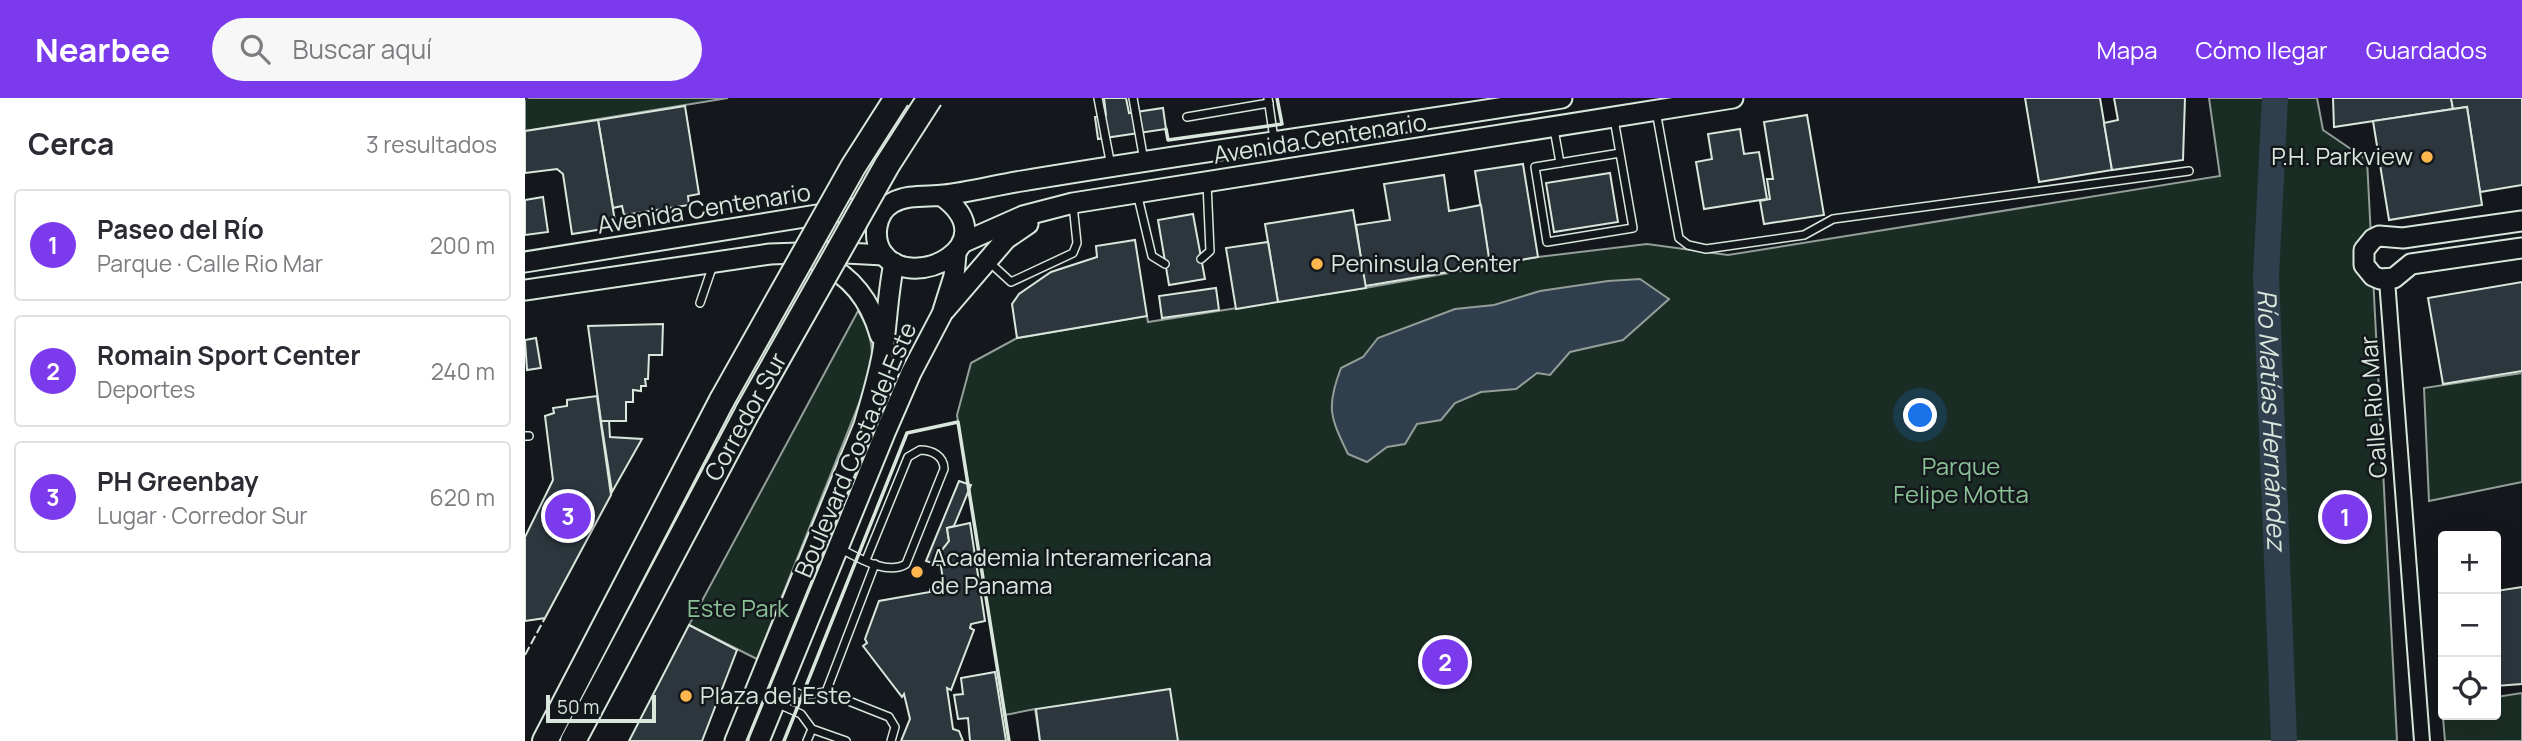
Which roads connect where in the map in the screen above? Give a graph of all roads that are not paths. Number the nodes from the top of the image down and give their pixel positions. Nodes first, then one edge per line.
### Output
1 (897, 98) edge
2 (930, 98) edge
3 (1098, 98) edge
4 (1133, 98) edge
5 (1562, 98) edge
6 (1733, 98) edge
7 (1268, 101) edge
8 (1518, 102) edge
9 (1655, 104) edge
10 (1187, 117) dead end
11 (1614, 117) junction
12 (1553, 127) junction
13 (1278, 142) junction
14 (1620, 153) junction
15 (1168, 159) junction
16 (1144, 162) junction
17 (1560, 163) junction
18 (1111, 167) junction
19 (1285, 169) junction
20 (2189, 171) dead end
21 (1207, 181) junction
22 (1172, 187) junction
23 (1137, 192) junction
24 (942, 195) junction
25 (891, 203) junction
26 (1067, 204) junction
27 (2522, 221) edge
28 (627, 246) junction
29 (959, 248) junction
30 (2522, 248) edge
31 (777, 254) junction
32 (889, 259) junction
33 (1201, 259) dead end
34 (715, 261) junction
35 (988, 261) junction
36 (525, 262) edge
37 (1165, 264) dead end
38 (633, 273) junction
39 (2387, 280) junction
40 (525, 290) edge
41 (700, 303) dead end
42 (942, 314) junction
43 (883, 349) junction
44 (864, 425) junction
45 (885, 433) junction
46 (839, 548) junction
47 (866, 560) junction
48 (875, 564) junction
49 (775, 642) junction
50 (797, 651) junction
51 (825, 692) junction
52 (779, 695) junction
53 (812, 729) junction
54 (545, 741) edge
55 (573, 741) edge
56 (735, 741) edge
57 (759, 741) edge
58 (807, 741) edge
59 (846, 741) edge
60 (891, 741) edge
61 (2423, 741) edge

1 - 54 highway, Corredor Sur, bridge
2 - 55 highway, Corredor Sur, bridge
3 - 18 lane
4 - 16 lane
5 - 8 main road, Avenida Centenario
6 - 9 main road, Avenida Centenario
7 - 10 lane
7 - 13 lane
8 - 13 main road, Avenida Centenario
9 - 11 main road, Avenida Centenario
9 - 20 lane
11 - 12 main road, Avenida Centenario
11 - 14 lane
12 - 17 lane
12 - 19 main road, Avenida Centenario
13 - 15 main road, Avenida Centenario
13 - 19 main road
14 - 17 lane
14 - 17 lane
15 - 16 main road, Avenida Centenario
15 - 22 main road
16 - 18 main road, Avenida Centenario
18 - 24 main road, Avenida Centenario
19 - 21 main road, Avenida Centenario
21 - 22 main road, Avenida Centenario
21 - 33 lane
22 - 23 main road, Avenida Centenario
23 - 26 main road, Avenida Centenario
23 - 37 lane
24 - 25 main road
24 - 29 main road
25 - 28 main road, Avenida Centenario
25 - 32 main road
26 - 29 main road, Avenida Centenario
26 - 35 main road
26 - 35 lane
27 - 39 main road
28 - 36 main road, Avenida Centenario
28 - 38 main road
29 - 32 main road
29 - 42 main road, Boulevard Costa del Este
30 - 39 main road
31 - 32 main road
31 - 34 main road
31 - 43 main road
32 - 43 main road, Boulevard Costa del Este
34 - 38 main road
34 - 41 lane
35 - 42 main road
38 - 40 main road
39 - 61 street, Calle Rio Mar
42 - 45 main road, Boulevard Costa del Este
43 - 44 main road, Boulevard Costa del Este
44 - 45 main road
44 - 49 main road, Boulevard Costa del Este
45 - 46 main road, Boulevard Costa del Este
46 - 47 lane
46 - 50 main road, Boulevard Costa del Este
47 - 48 lane
47 - 48 lane
48 - 51 lane
49 - 50 main road
49 - 56 main road, Boulevard Costa del Este
50 - 52 main road, Boulevard Costa del Este
51 - 52 lane
51 - 60 lane
52 - 53 lane
52 - 57 main road, Boulevard Costa del Este
53 - 58 lane
53 - 59 lane

